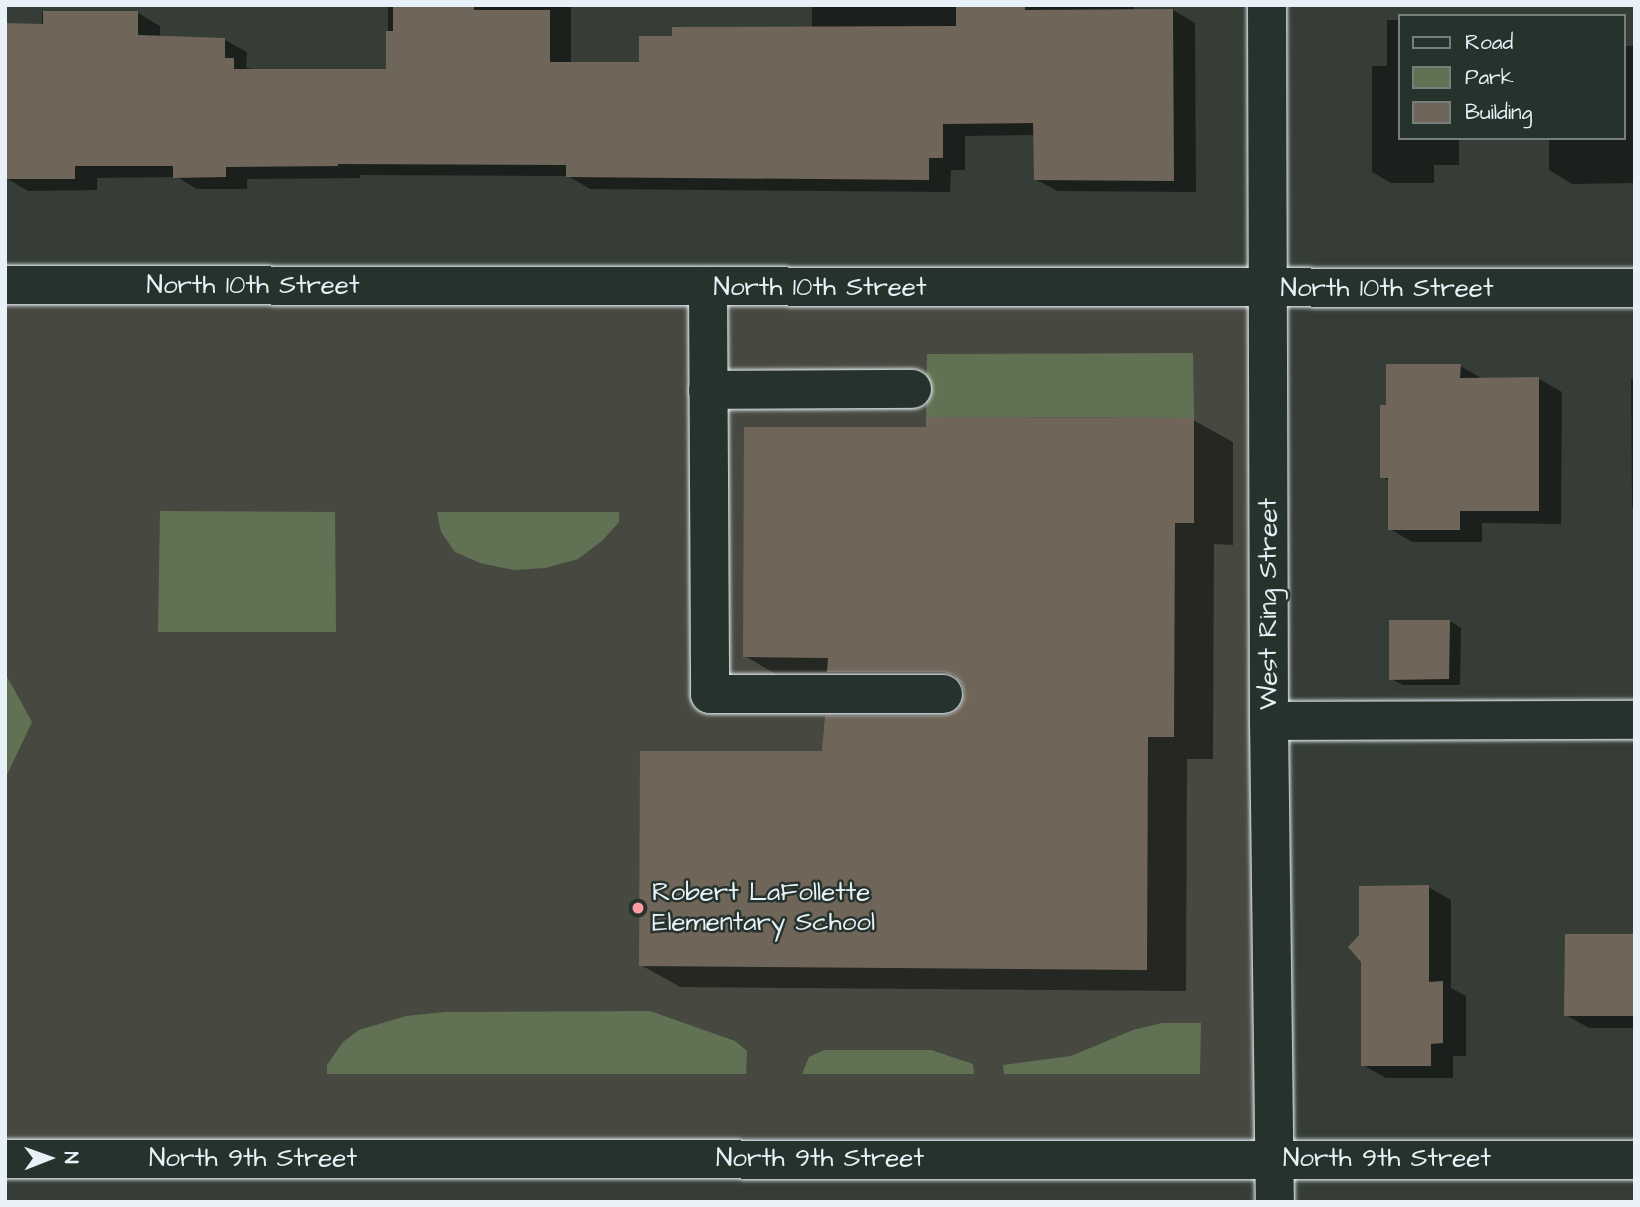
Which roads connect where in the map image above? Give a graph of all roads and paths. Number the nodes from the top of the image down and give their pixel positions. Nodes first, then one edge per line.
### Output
1 (1267, 5) edge
2 (5, 285) edge
3 (708, 288) junction
4 (1635, 288) edge
5 (1269, 289) junction
6 (912, 389) dead end
7 (708, 390) junction
8 (943, 694) dead end
9 (1635, 720) edge
10 (1269, 722) junction
11 (5, 1159) edge
12 (1275, 1159) junction
13 (1635, 1160) edge
14 (1275, 1202) edge

1 - 5 street, West Ring Street
2 - 3 street, North 10th Street
3 - 5 street, North 10th Street
3 - 7 street
4 - 5 street, North 10th Street
5 - 10 street, West Ring Street
6 - 7 street
7 - 8 street
9 - 10 street
10 - 12 street, West Ring Street
11 - 12 street, North 9th Street
12 - 13 street, North 9th Street
12 - 14 street, West Ring Street

